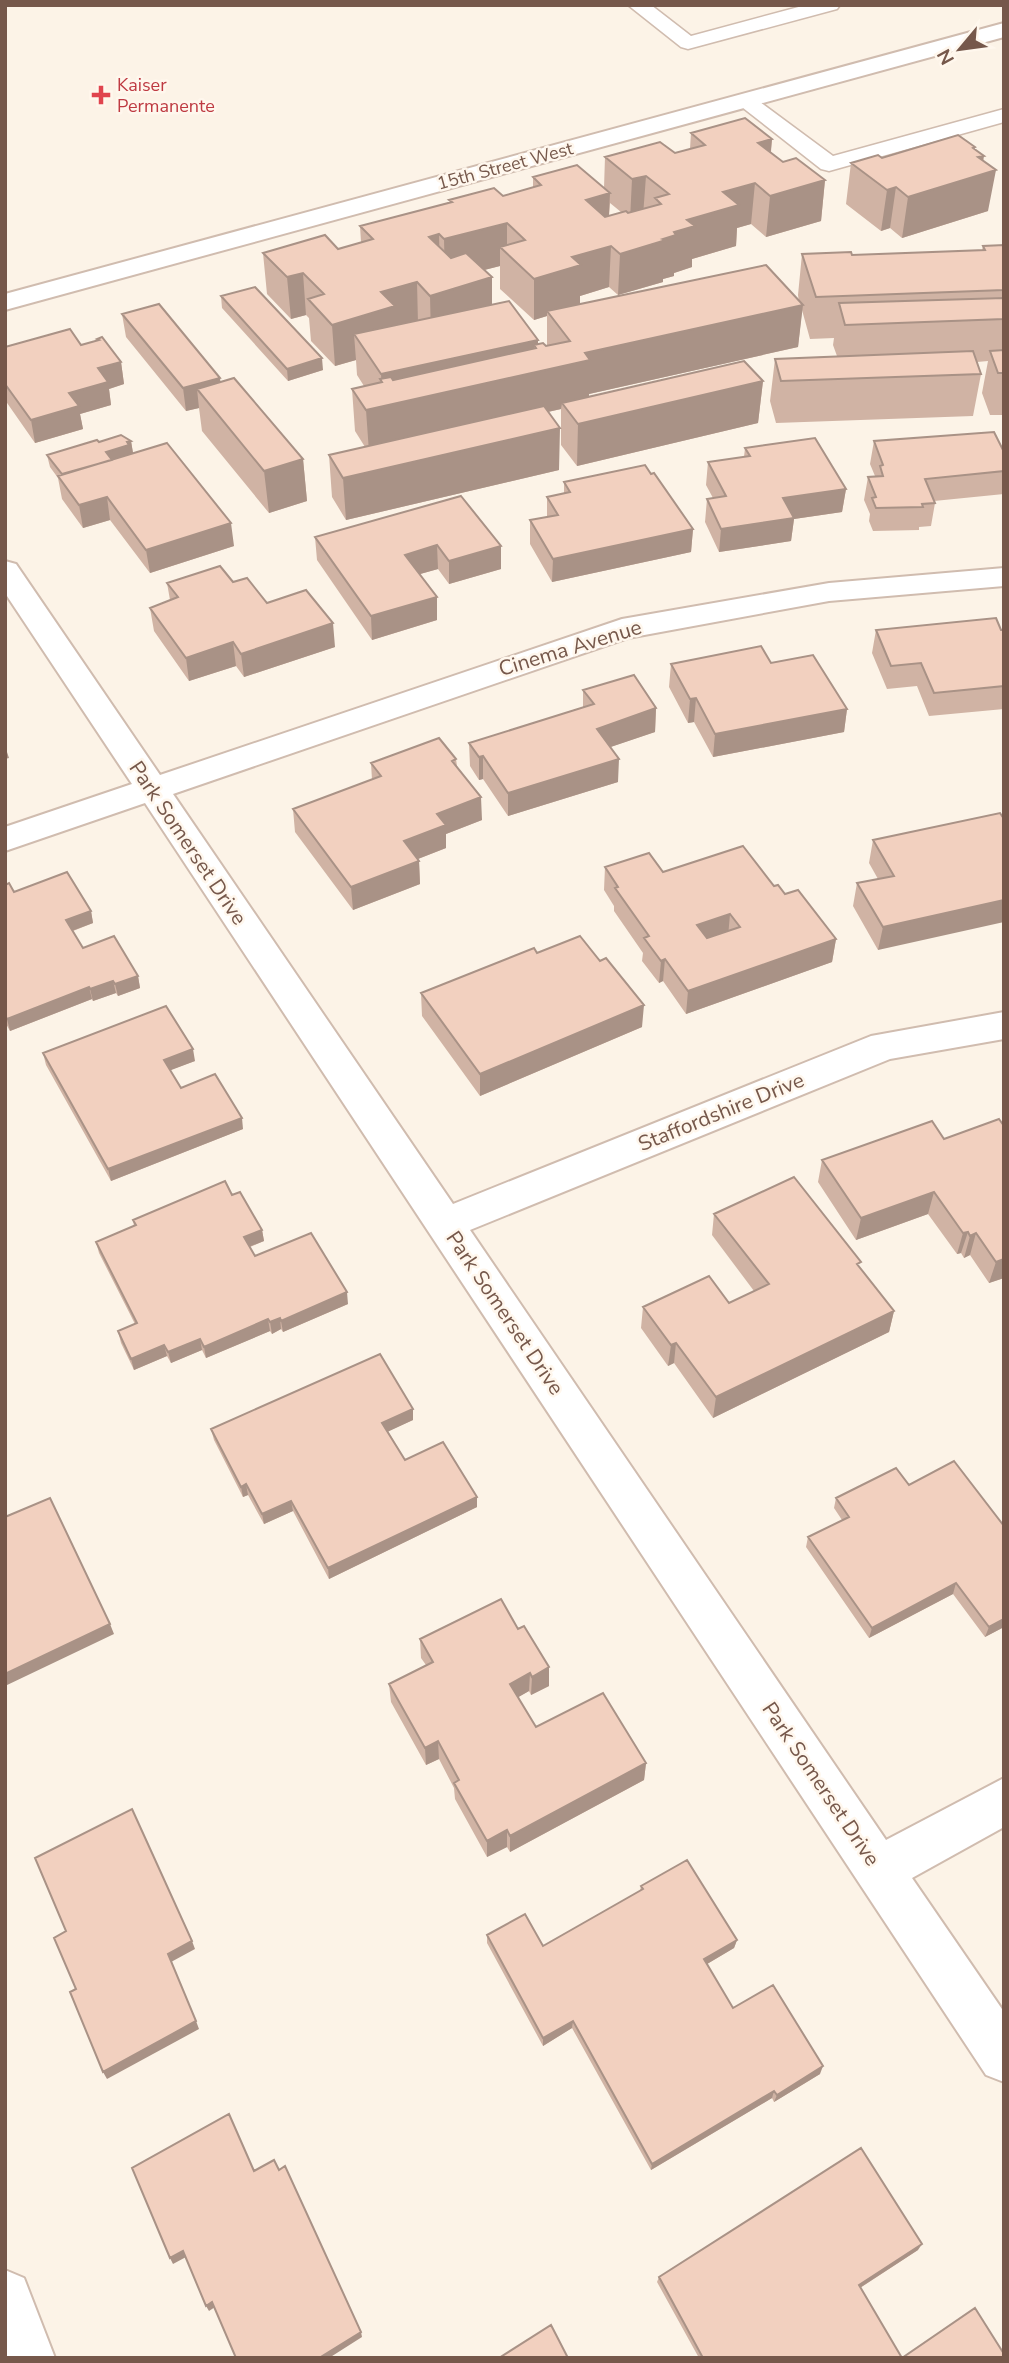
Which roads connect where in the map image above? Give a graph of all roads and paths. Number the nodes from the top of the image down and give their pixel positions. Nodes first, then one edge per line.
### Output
1 (638, 5) edge
2 (830, 5) edge
3 (1004, 30) edge
4 (745, 100) junction
5 (1004, 115) edge
6 (5, 302) edge
7 (5, 570) edge
8 (1004, 578) edge
9 (151, 787) junction
10 (5, 839) edge
11 (1004, 1025) edge
12 (445, 1224) junction
13 (1004, 1801) edge
14 (878, 1870) junction
15 (1004, 2057) edge
16 (5, 2297) edge
17 (27, 2358) edge

1 - 2 lane
3 - 4 street, 15th Street West
4 - 5 lane
4 - 6 street, 15th Street West
7 - 9 street, Park Somerset Drive
8 - 9 street, Cinema Avenue
9 - 10 street, Cinema Avenue
9 - 12 street, Park Somerset Drive
11 - 12 street, Staffordshire Drive
12 - 14 street, Park Somerset Drive
13 - 14 street
14 - 15 street, Park Somerset Drive
16 - 17 street

